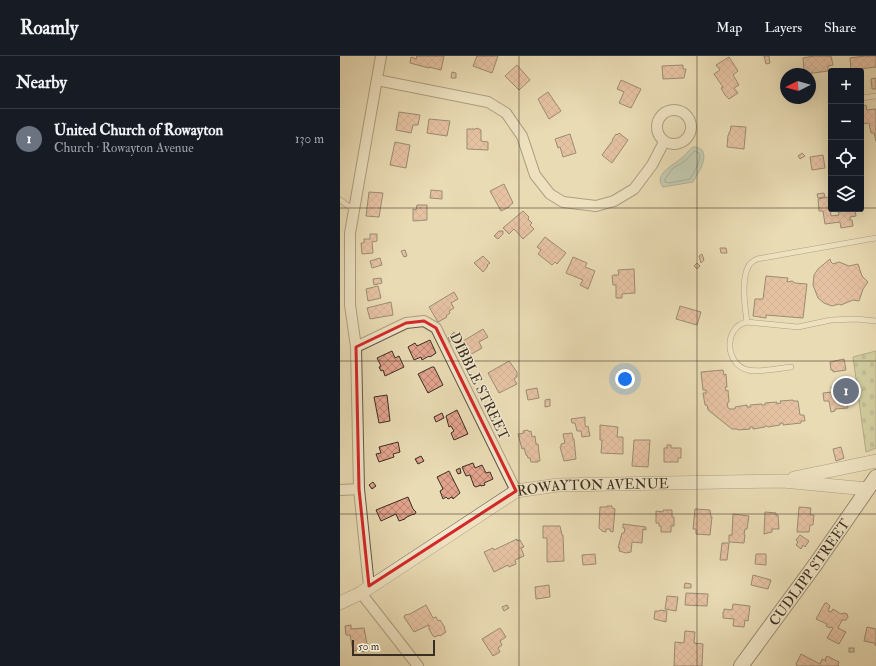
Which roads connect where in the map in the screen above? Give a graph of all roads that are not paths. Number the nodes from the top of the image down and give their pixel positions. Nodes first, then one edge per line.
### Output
1 (381, 56) edge
2 (377, 80) junction
3 (876, 96) edge
4 (864, 98) edge
5 (664, 142) dead end
6 (340, 200) edge
7 (354, 210) junction
8 (876, 238) edge
9 (876, 321) edge
10 (747, 322) junction
11 (356, 347) junction
12 (791, 367) dead end
13 (876, 461) edge
14 (876, 477) edge
15 (783, 481) junction
16 (359, 489) junction
17 (867, 489) junction
18 (340, 490) edge
19 (516, 491) junction
20 (365, 590) junction
21 (340, 603) edge
22 (418, 666) edge
23 (742, 666) edge

1 - 2 street
2 - 5 street
2 - 7 street
3 - 4 lane
6 - 7 lane
7 - 11 street
8 - 10 lane
9 - 10 lane
10 - 12 lane
11 - 16 street
11 - 19 street, DIBBLE STREET
13 - 15 street, ROWAYTON AVENUE
14 - 17 main road, CUDLIPP STREET
15 - 17 street, ROWAYTON AVENUE
15 - 19 street, ROWAYTON AVENUE
16 - 18 street
16 - 20 street
17 - 23 main road, CUDLIPP STREET
19 - 20 street, ROWAYTON AVENUE
20 - 21 street, ROWAYTON AVENUE
20 - 22 street

